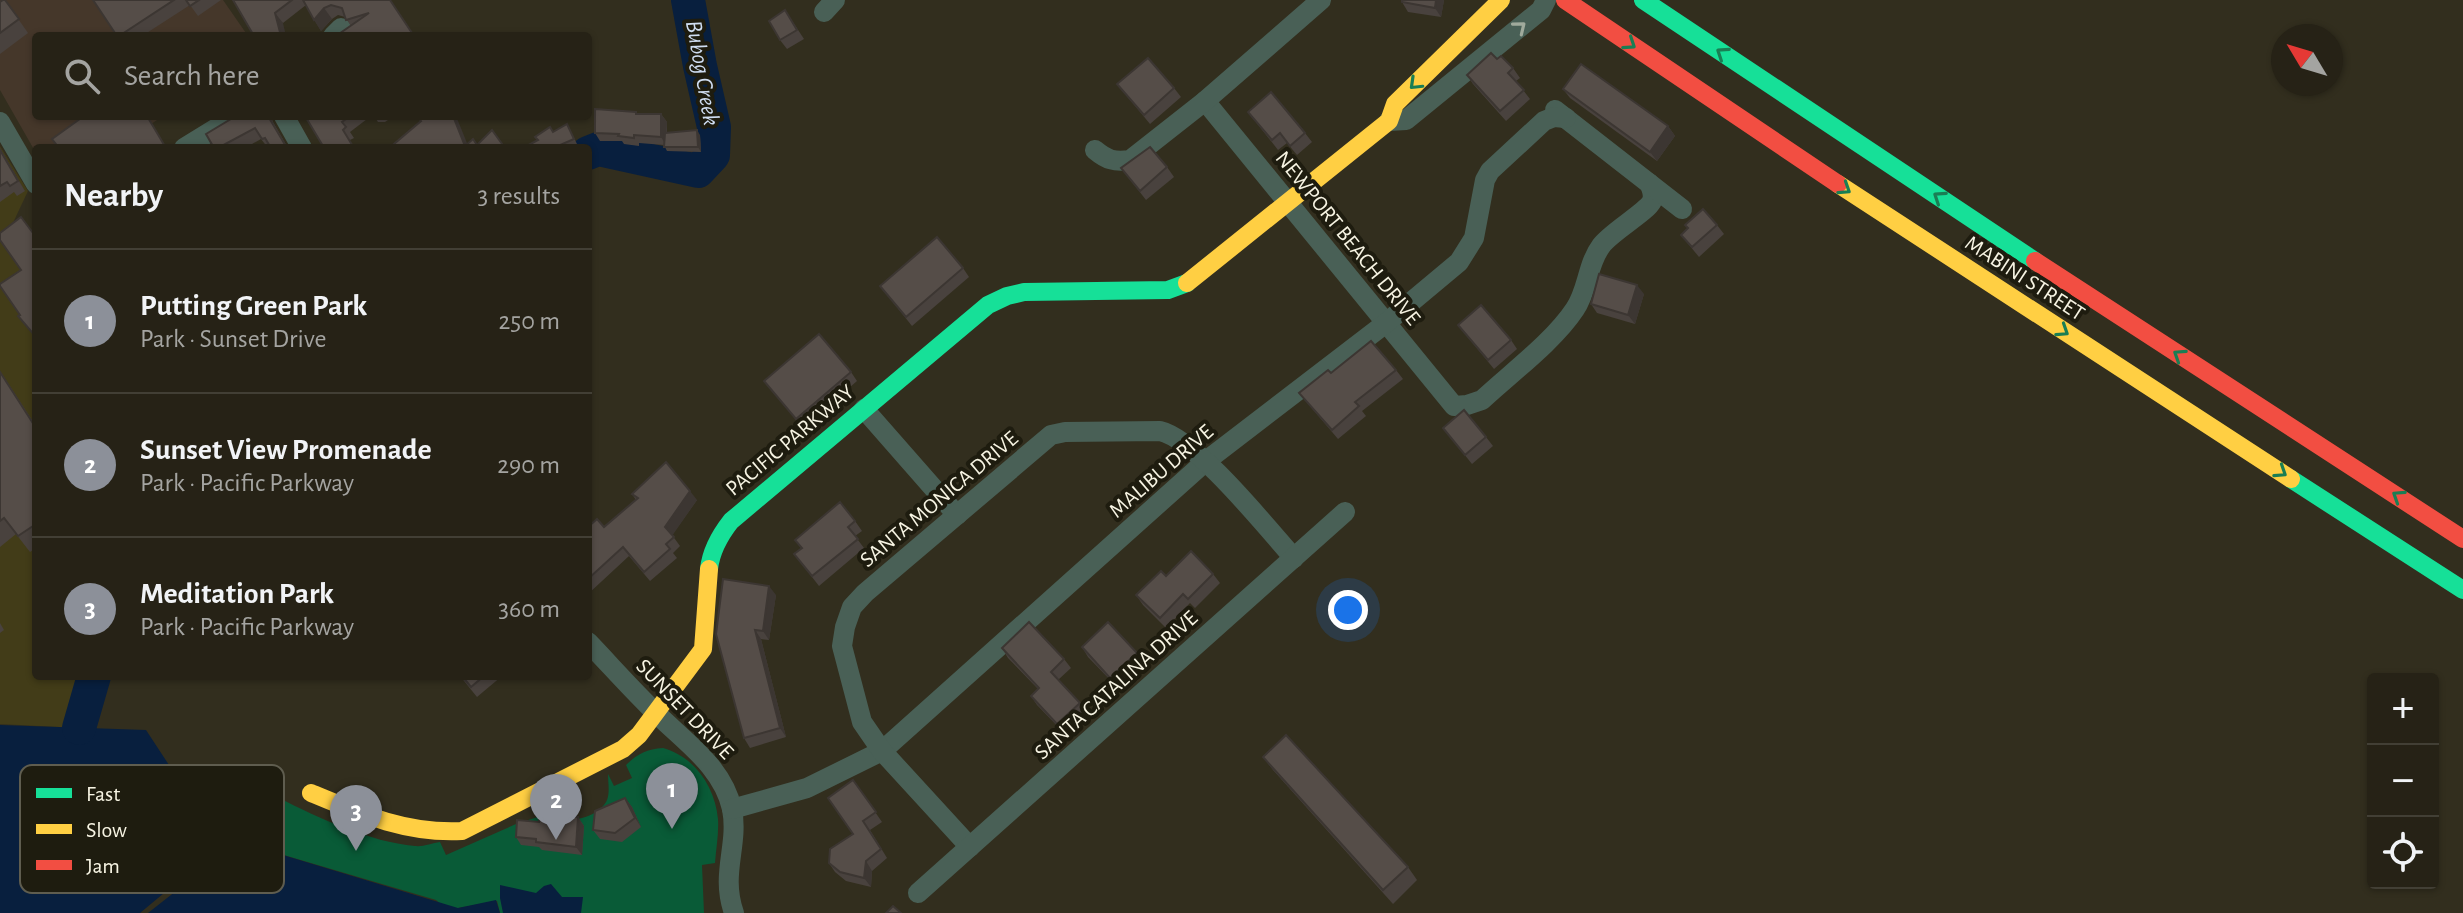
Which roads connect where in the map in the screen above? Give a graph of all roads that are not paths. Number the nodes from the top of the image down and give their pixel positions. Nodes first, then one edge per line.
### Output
1 (1321, 0) edge
2 (1501, 0) edge
3 (1546, 0) edge
4 (1565, 0) edge
5 (1643, 0) edge
6 (1473, 29) junction
7 (1491, 50) junction
8 (1205, 101) junction
9 (230, 120) edge
10 (286, 120) edge
11 (1389, 121) junction
12 (0, 122) edge
13 (190, 144) edge
14 (300, 144) edge
15 (1095, 150) dead end
16 (32, 177) edge
17 (1649, 183) junction
18 (1288, 203) junction
19 (1682, 209) dead end
20 (1386, 323) junction
21 (864, 409) junction
22 (1206, 461) junction
23 (1345, 512) dead end
24 (957, 515) junction
25 (2463, 539) edge
26 (1294, 558) junction
27 (2463, 590) edge
28 (592, 646) edge
29 (656, 713) junction
30 (882, 751) junction
31 (311, 793) dead end
32 (732, 809) junction
33 (970, 847) junction
34 (918, 893) dead end
35 (734, 913) edge

1 - 8 street
2 - 6 main road, PACIFIC PARKWAY
7 -> 3 street, PACIFIC PARKWAY
4 -> 27 main road, MABINI STREET
25 -> 5 main road, MABINI STREET
6 - 7 street
6 -> 11 main road, PACIFIC PARKWAY
7 - 11 street, PACIFIC PARKWAY
8 - 15 street
8 - 18 street, NEWPORT BEACH DRIVE
9 - 13 street
10 - 14 street
11 - 18 main road, PACIFIC PARKWAY
12 - 16 street
17 - 19 street
17 - 20 street, MALIBU DRIVE
17 - 20 street, NEWPORT BEACH DRIVE
18 - 20 street, NEWPORT BEACH DRIVE
18 - 21 main road, PACIFIC PARKWAY
20 - 22 street, MALIBU DRIVE
21 - 24 street
21 - 29 main road, PACIFIC PARKWAY
22 - 24 street, SANTA MONICA DRIVE
22 - 26 street, SANTA MONICA DRIVE
22 - 30 street, MALIBU DRIVE
23 - 26 street, SANTA CATALINA DRIVE
24 - 30 street, SANTA MONICA DRIVE
26 - 33 street, SANTA CATALINA DRIVE
28 - 29 street, SUNSET DRIVE
29 - 31 main road, PACIFIC PARKWAY
29 - 32 street, SUNSET DRIVE
30 - 32 street, MALIBU DRIVE
30 - 33 street, SANTA MONICA DRIVE
32 - 35 street, SUNSET DRIVE
33 - 34 street, SANTA CATALINA DRIVE

